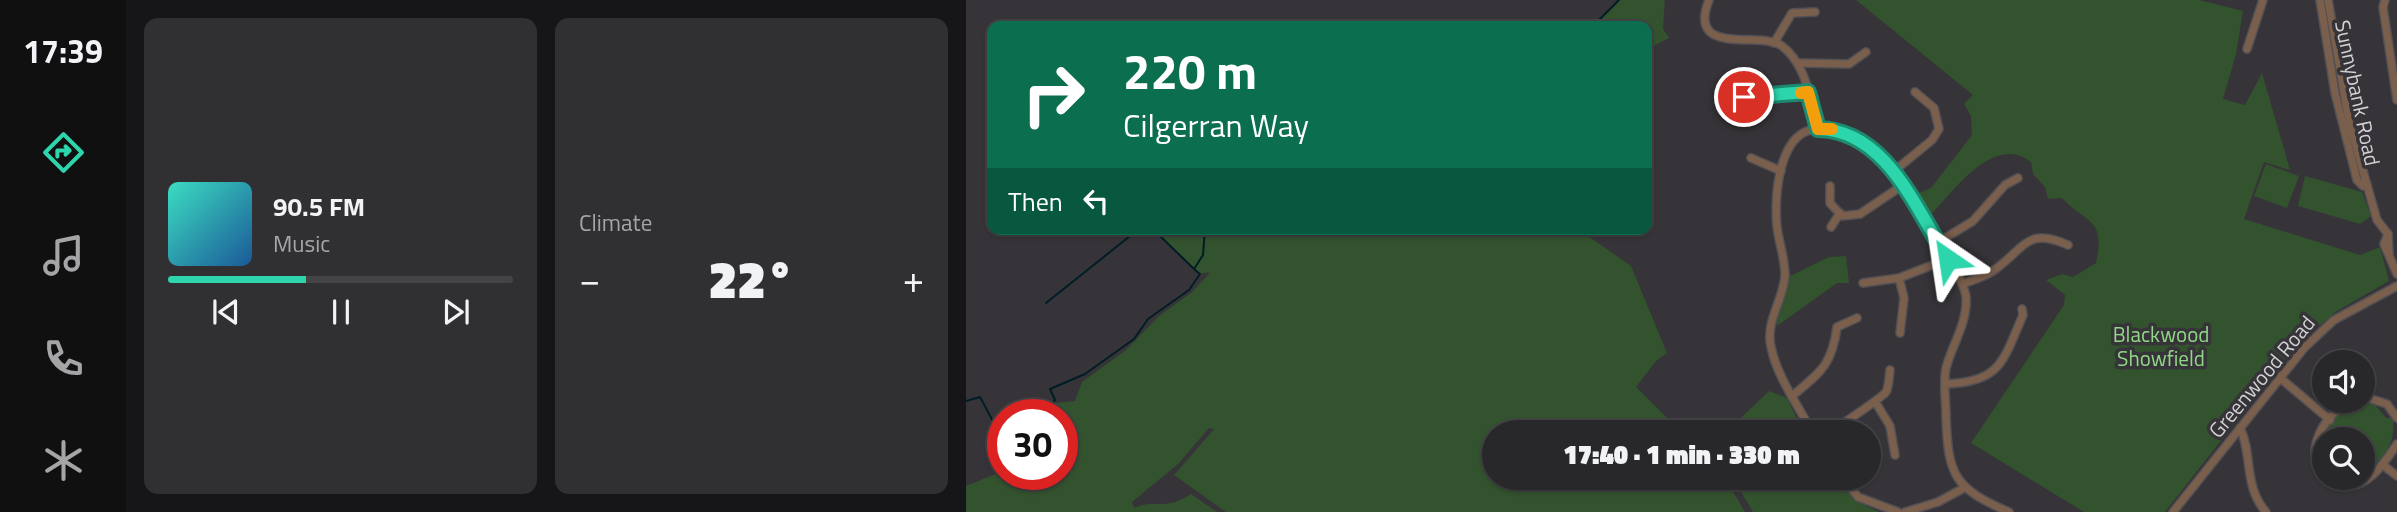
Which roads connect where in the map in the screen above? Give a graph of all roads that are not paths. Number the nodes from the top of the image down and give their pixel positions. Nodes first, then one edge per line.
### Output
1 (1709, 0) edge
2 (2263, 0) edge
3 (2320, 0) edge
4 (2328, 0) edge
5 (2385, 0) edge
6 (1815, 12) dead end
7 (1773, 43) junction
8 (2247, 49) dead end
9 (1866, 52) dead end
10 (2393, 53) edge
11 (1799, 63) junction
12 (1808, 92) junction
13 (1744, 97) dead end
14 (1917, 98) dead end
15 (2397, 100) edge
16 (1818, 129) junction
17 (1751, 158) dead end
18 (1781, 171) junction
19 (1893, 172) junction
20 (2018, 178) dead end
21 (1903, 185) junction
22 (1830, 186) dead end
23 (2367, 186) junction
24 (1840, 213) junction
25 (1831, 226) dead end
26 (2397, 230) edge
27 (2388, 234) junction
28 (1937, 243) junction
29 (2068, 245) dead end
30 (1948, 259) junction
31 (2397, 274) edge
32 (1899, 278) junction
33 (1863, 283) dead end
34 (1962, 284) junction
35 (2397, 286) edge
36 (2033, 315) dead end
37 (1857, 318) dead end
38 (1900, 333) dead end
39 (1890, 370) dead end
40 (2279, 377) junction
41 (1945, 384) junction
42 (1792, 396) junction
43 (2375, 400) edge
44 (1876, 402) junction
45 (2337, 413) edge
46 (2397, 418) edge
47 (1805, 420) edge
48 (1846, 420) edge
49 (2329, 420) junction
50 (2325, 427) edge
51 (2240, 428) junction
52 (2397, 444) edge
53 (1892, 450) dead end
54 (2383, 465) junction
55 (2375, 473) edge
56 (2397, 476) edge
57 (1964, 488) junction
58 (1852, 490) edge
59 (1892, 512) edge
60 (1905, 512) edge
61 (2009, 512) edge
62 (2173, 512) edge
63 (2266, 512) edge

1 - 7 street
2 - 8 street
3 - 23 street, Sunnybank Road
4 - 23 street, Sunnybank Road
5 - 10 street
6 - 7 street
7 - 11 street
9 - 11 street
10 - 15 street
11 - 12 street
12 - 13 street
12 - 16 street
14 - 19 street
16 - 18 street
16 - 19 street
17 - 18 street
18 - 42 street
19 - 21 street
20 - 28 street
21 - 24 street
21 - 28 street
22 - 24 street
23 - 27 street, Sunnybank Road
24 - 25 street
26 - 27 street
27 - 31 street
28 - 30 street
29 - 34 street
30 - 32 street
30 - 34 street
32 - 33 street
32 - 38 street
34 - 41 street
35 - 40 street, Greenwood Road
36 - 41 street
37 - 42 street
39 - 44 street
40 - 49 street
40 - 51 street, Greenwood Road
41 - 57 street
42 - 47 street
43 - 46 street
44 - 48 street
44 - 53 street
45 - 49 street
49 - 50 street
51 - 62 street, Greenwood Road
51 - 63 street
52 - 54 street
54 - 55 street
54 - 56 street
57 - 60 street
57 - 61 street
58 - 59 street

